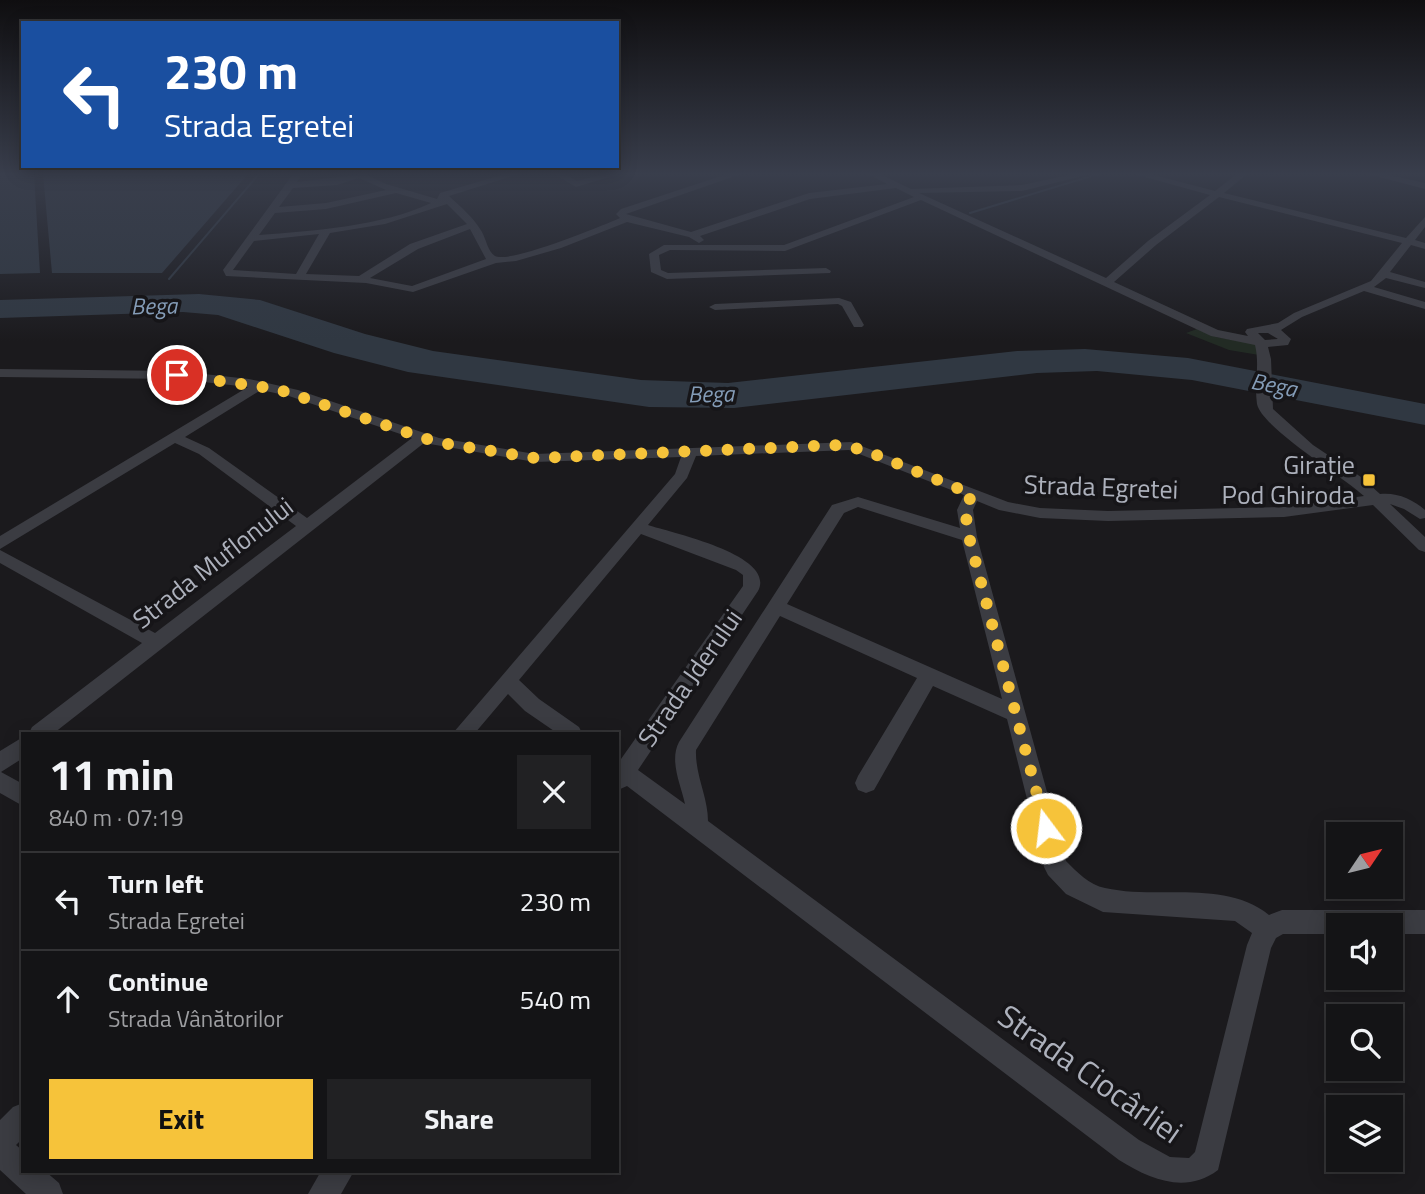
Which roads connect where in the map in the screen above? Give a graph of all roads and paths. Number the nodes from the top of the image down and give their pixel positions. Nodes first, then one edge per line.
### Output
1 (258, 230) edge
2 (333, 230) edge
3 (459, 230) edge
4 (475, 230) edge
5 (602, 230) edge
6 (670, 230) edge
7 (707, 230) edge
8 (836, 230) edge
9 (994, 230) edge
10 (1170, 230) edge
11 (1359, 230) edge
12 (1418, 230) edge
13 (326, 231) junction
14 (692, 235) junction
15 (252, 237) junction
16 (1409, 242) junction
17 (1425, 246) edge
18 (716, 248) junction
19 (757, 249) junction
20 (494, 260) junction
21 (825, 271) dead end
22 (1384, 274) junction
23 (300, 276) junction
24 (362, 279) junction
25 (1108, 282) junction
26 (1425, 285) edge
27 (1365, 288) junction
28 (768, 289) junction
29 (1425, 306) edge
30 (715, 307) dead end
31 (858, 325) dead end
32 (1267, 340) junction
33 (0, 373) edge
34 (260, 385) junction
35 (172, 436) junction
36 (421, 438) junction
37 (690, 453) junction
38 (972, 494) junction
39 (1375, 499) junction
40 (1422, 515) edge
41 (1394, 517) junction
42 (307, 526) junction
43 (640, 528) junction
44 (969, 537) junction
45 (0, 543) edge
46 (1425, 545) edge
47 (0, 556) edge
48 (775, 607) junction
49 (156, 642) junction
50 (929, 675) junction
51 (508, 682) junction
52 (1015, 714) junction
53 (39, 732) edge
54 (464, 732) edge
55 (571, 732) edge
56 (21, 747) edge
57 (0, 763) edge
58 (620, 773) edge
59 (0, 781) edge
60 (866, 783) dead end
61 (21, 795) edge
62 (697, 825) junction
63 (1425, 922) edge
64 (1267, 929) junction
65 (21, 1119) edge
66 (0, 1141) edge
67 (0, 1150) edge
68 (21, 1169) edge
69 (25, 1173) edge
70 (338, 1173) edge
71 (48, 1194) edge
72 (323, 1194) edge

1 - 15 street
2 - 13 street
3 - 24 street
4 - 20 street
5 - 20 street
6 - 14 street
7 - 14 street
8 - 19 street
9 - 25 street
10 - 25 street
11 - 16 street
12 - 16 street
13 - 15 street
13 - 23 street
14 - 18 street
15 - 23 street
16 - 17 street
16 - 22 street
18 - 19 street
18 - 28 street
19 - 28 street
20 - 24 street
21 - 28 street
22 - 26 street
22 - 27 street
23 - 24 street
25 - 32 street
27 - 29 street
27 - 32 street
28 - 30 street
28 - 31 street
32 - 39 street
33 - 34 street, Strada Egretei
34 - 35 street
34 - 36 street, Strada Egretei
35 - 42 street
35 - 45 street
36 - 37 street, Strada Egretei
36 - 42 street, Strada Muflonului
37 - 38 street, Strada Egretei
37 - 43 street
38 - 39 street, Strada Egretei
38 - 44 street
39 - 40 street
39 - 41 street
40 - 41 street
41 - 46 street
42 - 49 street, Strada Muflonului
43 - 51 street
43 - 58 street, Strada Jderului
44 - 48 street
44 - 52 street
47 - 49 street
48 - 50 street
48 - 62 street
49 - 53 street, Strada Muflonului
50 - 52 street
50 - 60 street
51 - 54 street
51 - 55 street
52 - 64 street
56 - 57 street
58 - 62 street, Strada Ciocârliei
59 - 61 street
62 - 64 street, Strada Ciocârliei
63 - 64 street
65 - 66 street
67 - 68 street
69 - 71 street
70 - 72 street

